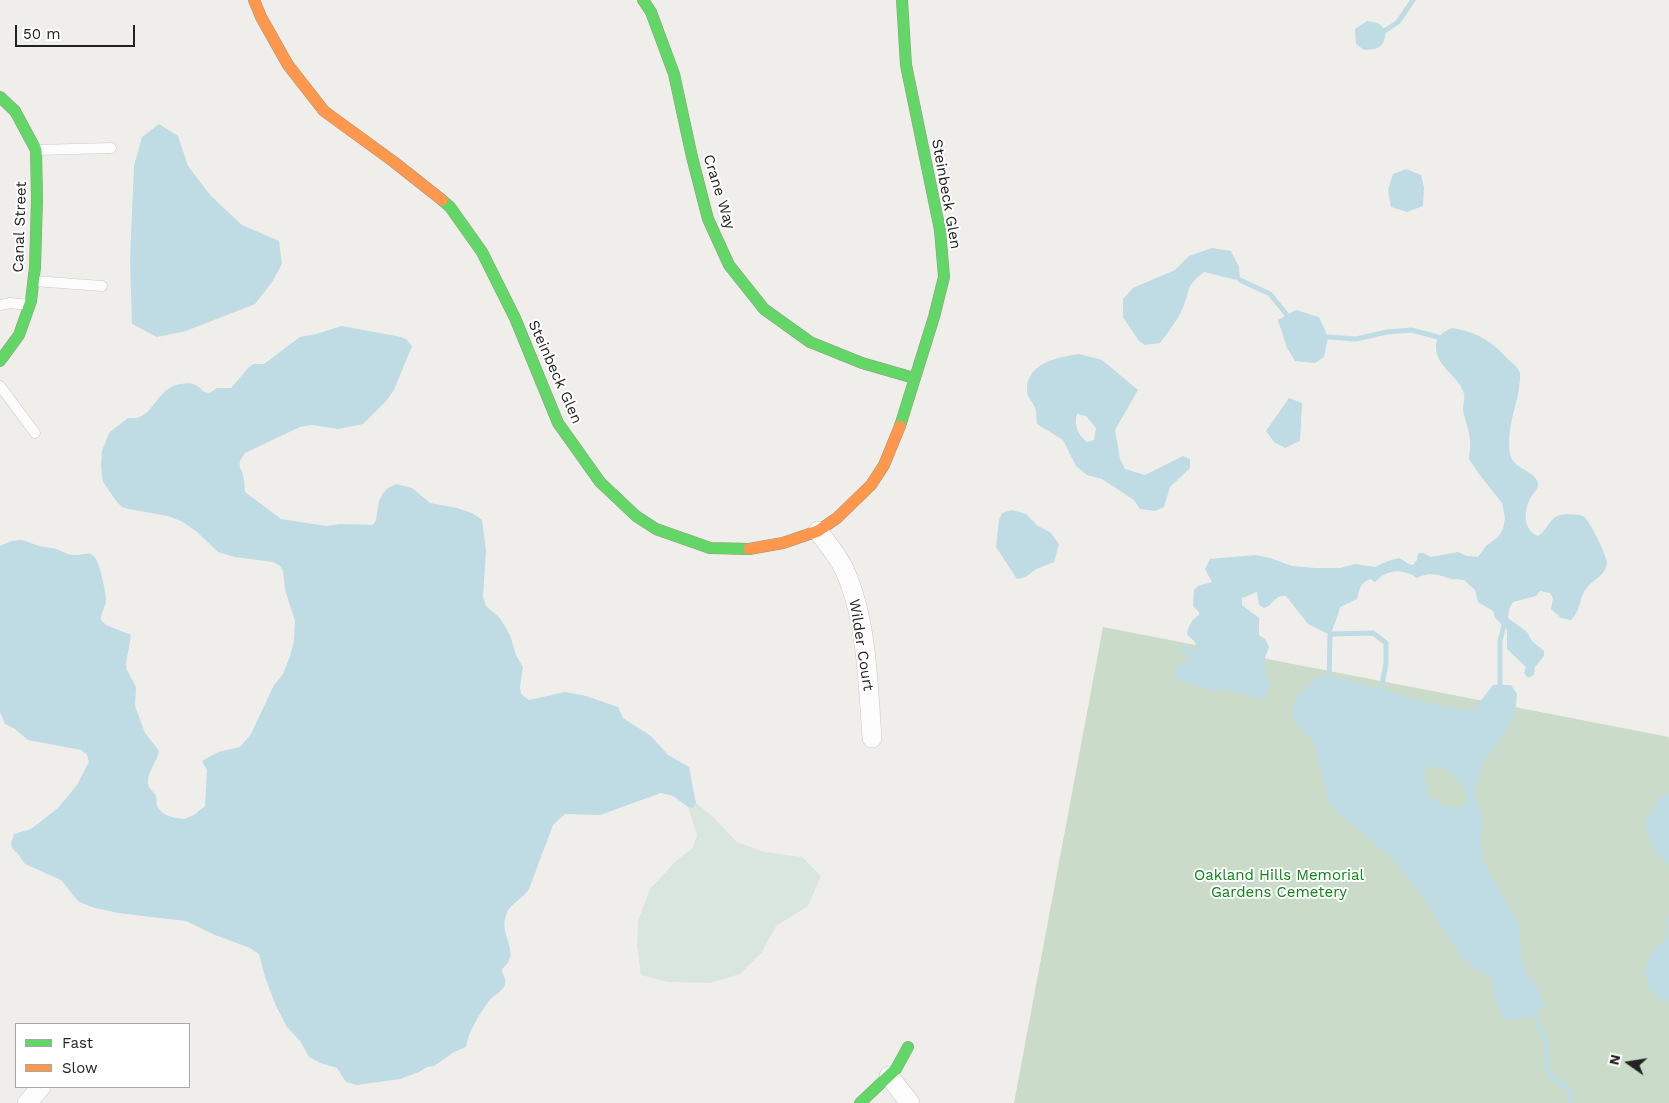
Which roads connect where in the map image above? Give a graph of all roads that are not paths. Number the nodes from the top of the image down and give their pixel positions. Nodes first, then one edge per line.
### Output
1 (254, 0) edge
2 (643, 0) edge
3 (902, 0) edge
4 (0, 97) edge
5 (111, 148) dead end
6 (36, 150) junction
7 (33, 281) junction
8 (102, 286) dead end
9 (0, 305) edge
10 (30, 305) junction
11 (1, 357) edge
12 (914, 378) junction
13 (0, 386) edge
14 (35, 433) dead end
15 (818, 531) junction
16 (872, 738) dead end
17 (908, 1047) dead end
18 (889, 1076) junction
19 (40, 1088) edge
20 (27, 1103) edge
21 (860, 1103) edge
22 (910, 1103) edge

1 - 15 street, Steinbeck Glen
2 - 12 street, Crane Way
3 - 12 street, Steinbeck Glen
4 - 6 street, Canal Street
5 - 6 lane
6 - 7 street, Canal Street
7 - 8 lane
7 - 10 street, Canal Street
9 - 10 lane
10 - 11 street, Canal Street
12 - 15 street, Steinbeck Glen
13 - 14 lane
15 - 16 street, Wilder Court
17 - 18 street
18 - 21 street
18 - 22 street
19 - 20 street

